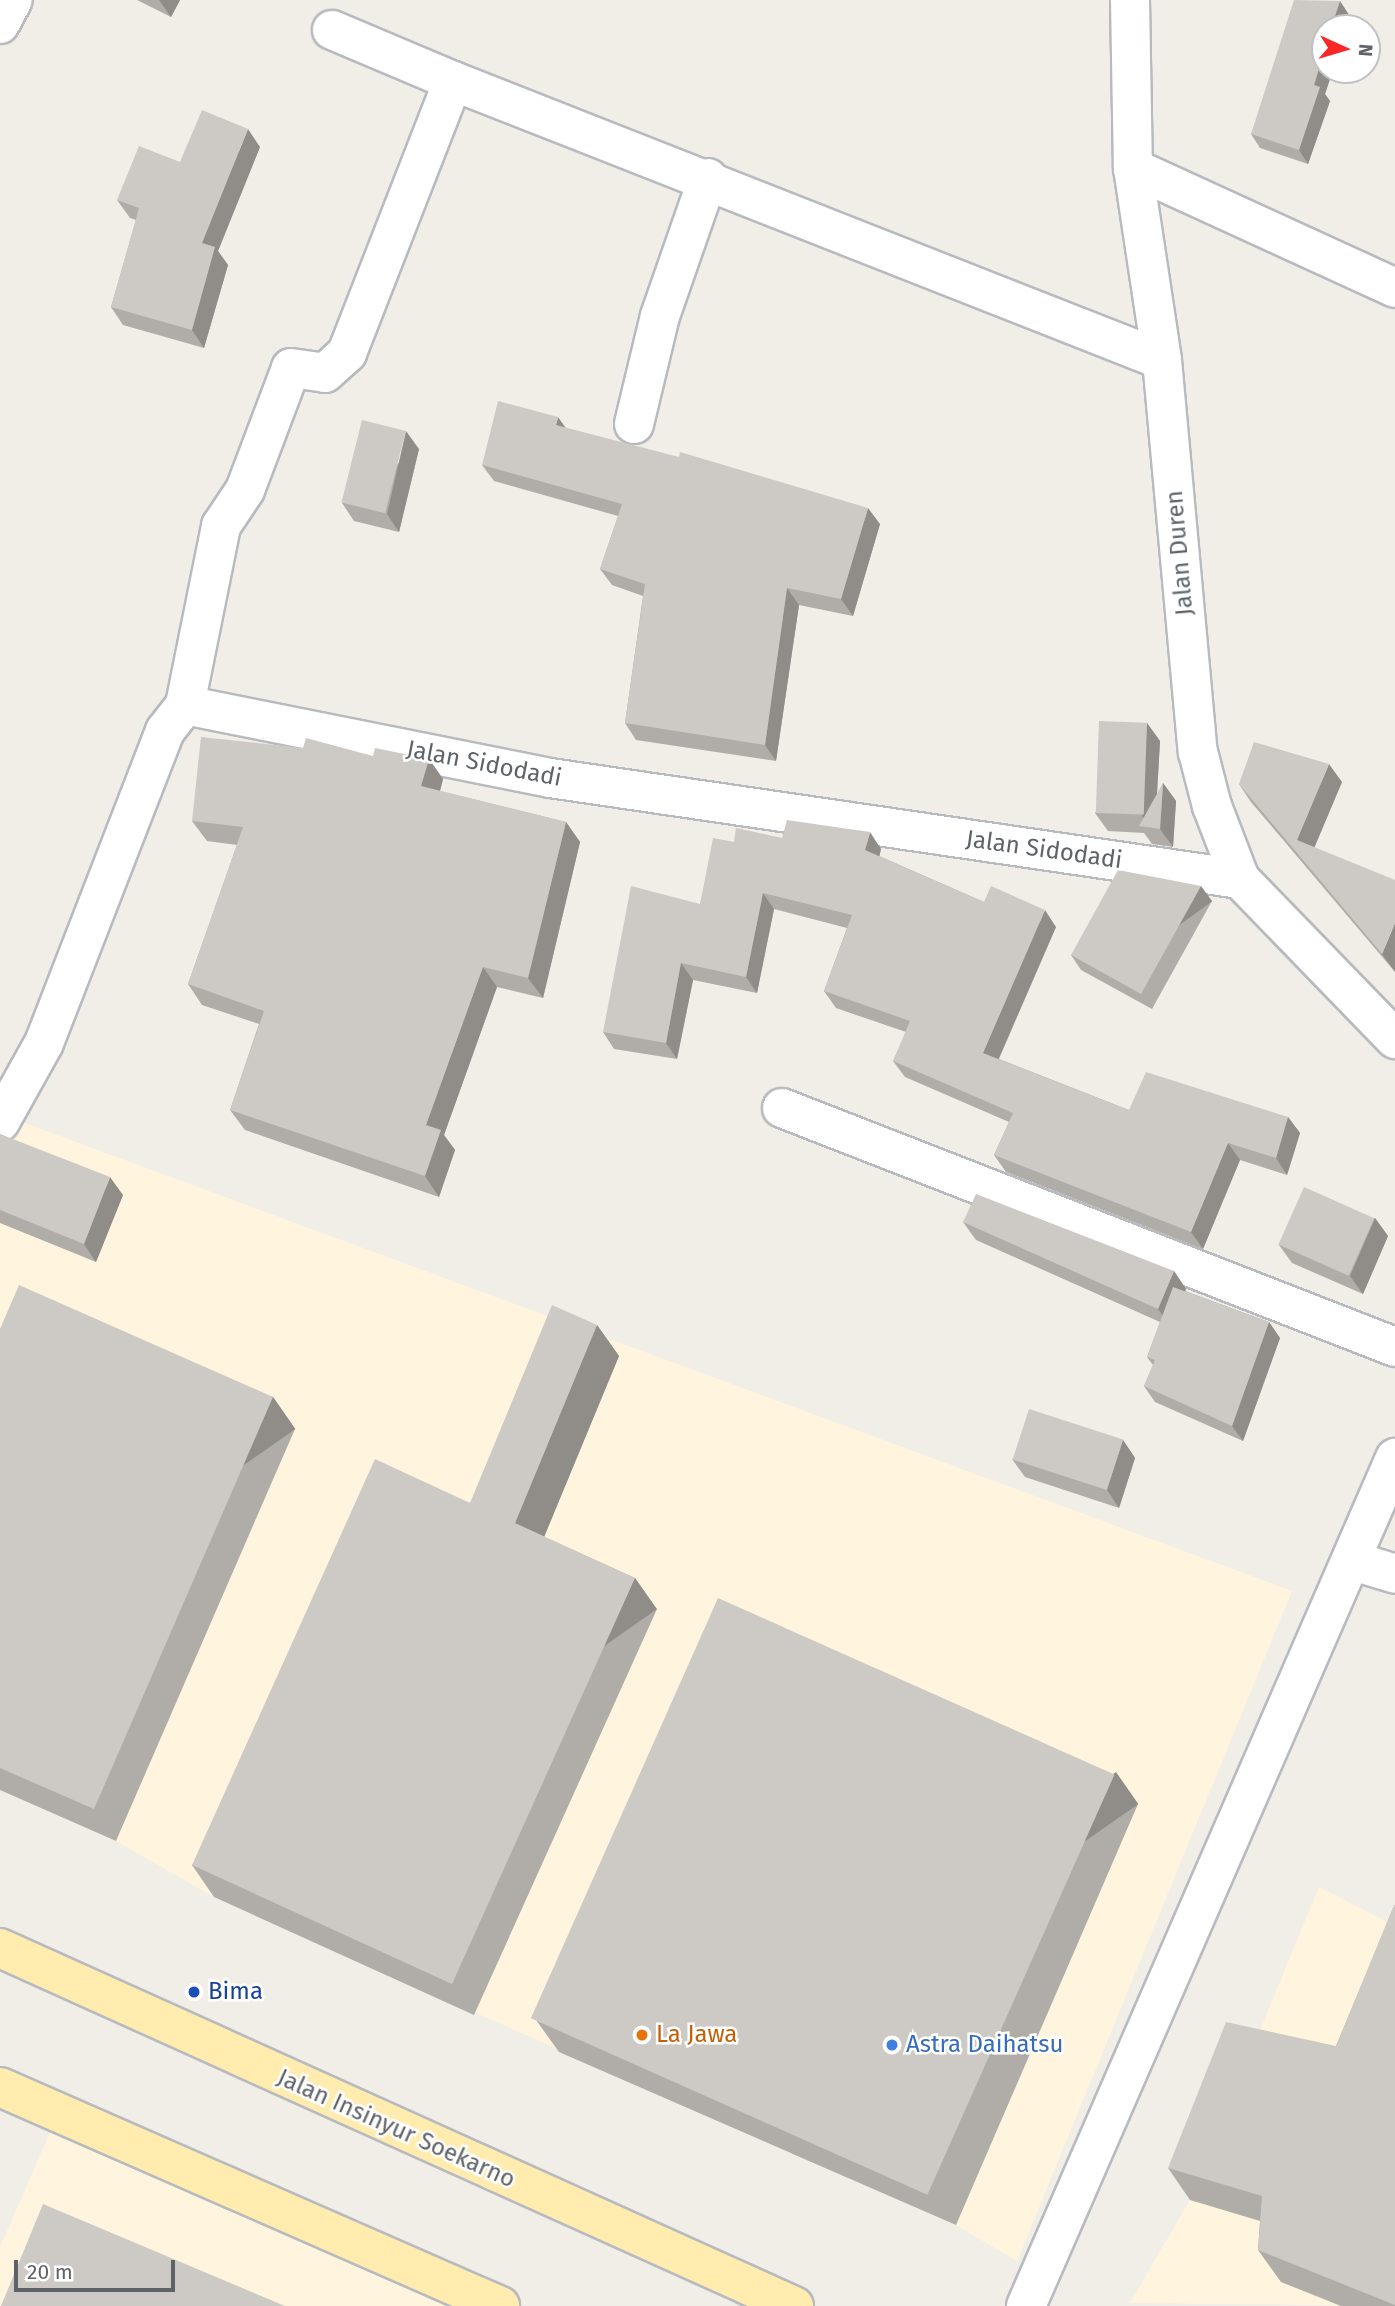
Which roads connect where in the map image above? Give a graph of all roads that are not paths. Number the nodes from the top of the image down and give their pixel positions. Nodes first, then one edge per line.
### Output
1 (13, 0) edge
2 (1130, 0) edge
3 (0, 24) edge
4 (332, 30) dead end
5 (453, 81) junction
6 (1133, 168) junction
7 (708, 178) junction
8 (1395, 288) edge
9 (1162, 360) junction
10 (634, 424) dead end
11 (185, 705) junction
12 (1240, 879) junction
13 (1395, 1039) edge
14 (782, 1108) dead end
15 (0, 1122) edge
16 (1395, 1347) edge
17 (1395, 1458) edge
18 (1373, 1563) edge
19 (0, 1948) edge
20 (0, 2087) edge
21 (500, 2306) edge
22 (794, 2306) edge
23 (1026, 2306) edge

1 - 3 street
2 - 6 street, Jalan Duren
4 - 5 street
5 - 7 street
5 - 11 street
6 - 8 street
6 - 9 street, Jalan Duren
7 - 9 street
7 - 10 street
9 - 12 street, Jalan Duren
11 - 12 street, Jalan Sidodadi
11 - 15 street
12 - 13 street, Jalan Duren
14 - 16 street
17 - 18 street
18 - 23 street
19 - 22 main road, Jalan Insinyur Soekarno
20 - 21 main road

